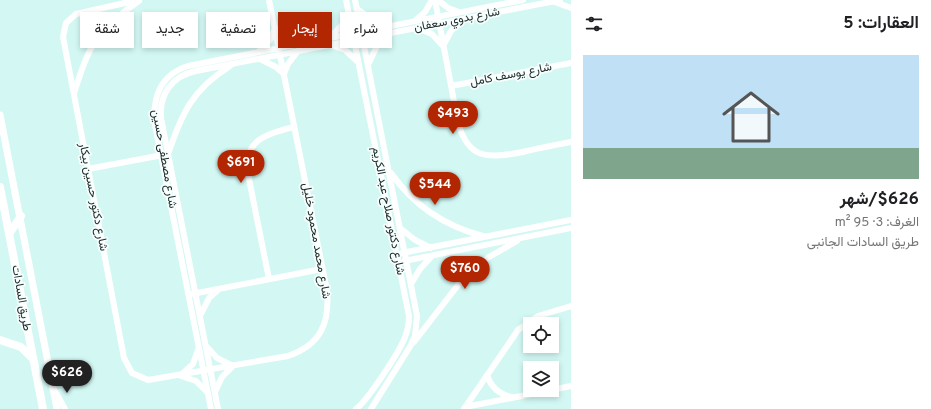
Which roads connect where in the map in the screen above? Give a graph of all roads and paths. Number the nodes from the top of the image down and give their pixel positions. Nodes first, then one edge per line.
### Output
1 (139, 0) edge
2 (269, 0) edge
3 (346, 0) edge
4 (355, 0) edge
5 (432, 0) edge
6 (435, 0) edge
7 (438, 0) edge
8 (523, 0) edge
9 (557, 1) edge
10 (571, 8) edge
11 (356, 9) junction
12 (348, 10) joint
13 (357, 12) edge
14 (361, 12) edge
15 (461, 12) junction
16 (438, 17) junction
17 (462, 19) junction
18 (415, 21) junction
19 (439, 24) junction
20 (392, 26) edge
21 (275, 28) junction
22 (416, 28) junction
23 (278, 31) edge
24 (392, 33) edge
25 (332, 38) edge
26 (332, 44) edge
27 (444, 46) junction
28 (288, 48) edge
29 (308, 48) edge
30 (356, 48) edge
31 (364, 48) edge
32 (376, 48) edge
33 (279, 51) junction
34 (298, 51) junction
35 (256, 52) junction
36 (260, 59) junction
37 (570, 63) edge
38 (233, 64) junction
39 (368, 65) junction
40 (360, 67) junction
41 (284, 74) junction
42 (452, 86) junction
43 (73, 95) junction
44 (0, 115) edge
45 (294, 127) junction
46 (571, 142) edge
47 (168, 154) junction
48 (161, 155) junction
49 (88, 170) junction
50 (389, 171) junction
51 (0, 187) edge
52 (21, 216) junction
53 (571, 220) edge
54 (400, 228) junction
55 (571, 228) edge
56 (9, 234) junction
57 (485, 237) junction
58 (523, 238) junction
59 (431, 248) junction
60 (405, 253) junction
61 (397, 254) junction
62 (432, 256) junction
63 (406, 260) junction
64 (398, 262) junction
65 (322, 269) junction
66 (270, 279) junction
67 (411, 284) junction
68 (219, 289) junction
69 (196, 294) junction
70 (188, 295) junction
71 (571, 306) edge
72 (200, 316) junction
73 (0, 340) edge
74 (411, 345) junction
75 (206, 346) junction
76 (199, 347) junction
77 (32, 357) junction
78 (233, 366) junction
79 (211, 370) junction
80 (203, 371) junction
81 (487, 375) junction
82 (180, 376) junction
83 (571, 386) edge
84 (54, 389) junction
85 (559, 389) edge
86 (215, 392) junction
87 (208, 393) junction
88 (523, 396) edge
89 (512, 398) junction
90 (464, 408) edge
91 (43, 409) edge
92 (57, 409) edge
93 (65, 409) edge
94 (211, 409) edge
95 (218, 409) edge
96 (356, 409) edge
97 (371, 409) edge

1 - 43 street
1 - 43 street, شارع دكتور حسين بيكار
2 - 21 street
3 - 12 street, شارع دكتور صلاح عبد الكريم
4 - 11 street, شارع دكتور صلاح عبد الكريم
5 - 18 street
6 - 16 street
7 - 15 street
8 - 15 street, شارع بدوي سعفان
9 - 10 street
9 - 17 street, شارع بدوي سعفان
11 - 13 street, شارع دكتور صلاح عبد الكريم
11 - 14 street
12 - 25 street
15 - 16 street, شارع بدوي سعفان
16 - 18 street, شارع بدوي سعفان
16 - 19 street
17 - 19 street, شارع بدوي سعفان
17 - 27 street
18 - 20 street, شارع بدوي سعفان
19 - 22 street, شارع بدوي سعفان
19 - 27 street
21 - 23 street
21 - 33 street
21 - 35 street
22 - 24 street, شارع بدوي سعفان
22 - 27 street
26 - 40 street
27 - 42 street
28 - 33 street, شارع مصطفى حسين
29 - 34 street, شارع مصطفى حسين
30 - 40 street, شارع دكتور صلاح عبد الكريم
31 - 39 street, شارع دكتور صلاح عبد الكريم
32 - 39 street
33 - 34 street, شارع مصطفى حسين
33 - 35 street, شارع مصطفى حسين
33 - 36 street, شارع مصطفى حسين
33 - 41 street, شارع محمد محمود خليل
34 - 41 street
35 - 48 street, شارع مصطفى حسين
36 - 38 street, شارع مصطفى حسين
36 - 41 street
37 - 42 street, شارع يوسف كامل
38 - 47 street
38 - 47 street, شارع مصطفى حسين
39 - 50 street, شارع دكتور صلاح عبد الكريم
40 - 61 street, شارع دكتور صلاح عبد الكريم
41 - 45 street, شارع محمد محمود خليل
42 - 46 street
43 - 49 street, شارع دكتور حسين بيكار
44 - 52 street
45 - 65 street, شارع محمد محمود خليل
45 - 66 street
47 - 48 street
47 - 69 street, شارع مصطفى حسين
48 - 49 street
48 - 70 street, شارع مصطفى حسين
49 - 82 street, شارع دكتور حسين بيكار
50 - 54 street, شارع دكتور صلاح عبد الكريم
50 - 57 street
51 - 56 main road, طريق السادات
52 - 56 main road
52 - 84 street
53 - 57 street
54 - 59 street
54 - 60 street, شارع دكتور صلاح عبد الكريم
55 - 58 street
56 - 77 main road, طريق السادات
57 - 59 street
58 - 62 street
58 - 74 street
59 - 60 street
60 - 61 street
60 - 63 street, شارع دكتور صلاح عبد الكريم
61 - 64 street, شارع دكتور صلاح عبد الكريم
62 - 63 street
62 - 67 street
63 - 64 street
63 - 67 street, شارع دكتور صلاح عبد الكريم
64 - 96 street, شارع دكتور صلاح عبد الكريم
65 - 66 street
65 - 78 street, شارع محمد محمود خليل
66 - 68 street
67 - 74 street, شارع دكتور صلاح عبد الكريم
68 - 69 street
68 - 72 street
69 - 70 street
69 - 72 street, شارع مصطفى حسين
70 - 76 street, شارع مصطفى حسين
71 - 81 street
72 - 75 street, شارع مصطفى حسين
73 - 77 main road
74 - 97 street, شارع دكتور صلاح عبد الكريم
75 - 78 street
75 - 79 street, شارع مصطفى حسين
76 - 80 street, شارع مصطفى حسين
76 - 82 street
77 - 91 main road, طريق السادات
78 - 79 street, شارع محمد محمود خليل
78 - 86 street
79 - 80 street, شارع محمد محمود خليل
79 - 86 street, شارع مصطفى حسين
80 - 82 street, شارع دكتور حسين بيكار
80 - 87 street, شارع مصطفى حسين
81 - 89 street
81 - 90 street
82 - 87 street
83 - 85 street
84 - 92 street
84 - 93 street
86 - 95 street, شارع مصطفى حسين
87 - 94 street, شارع مصطفى حسين
88 - 89 street
89 - 90 street

